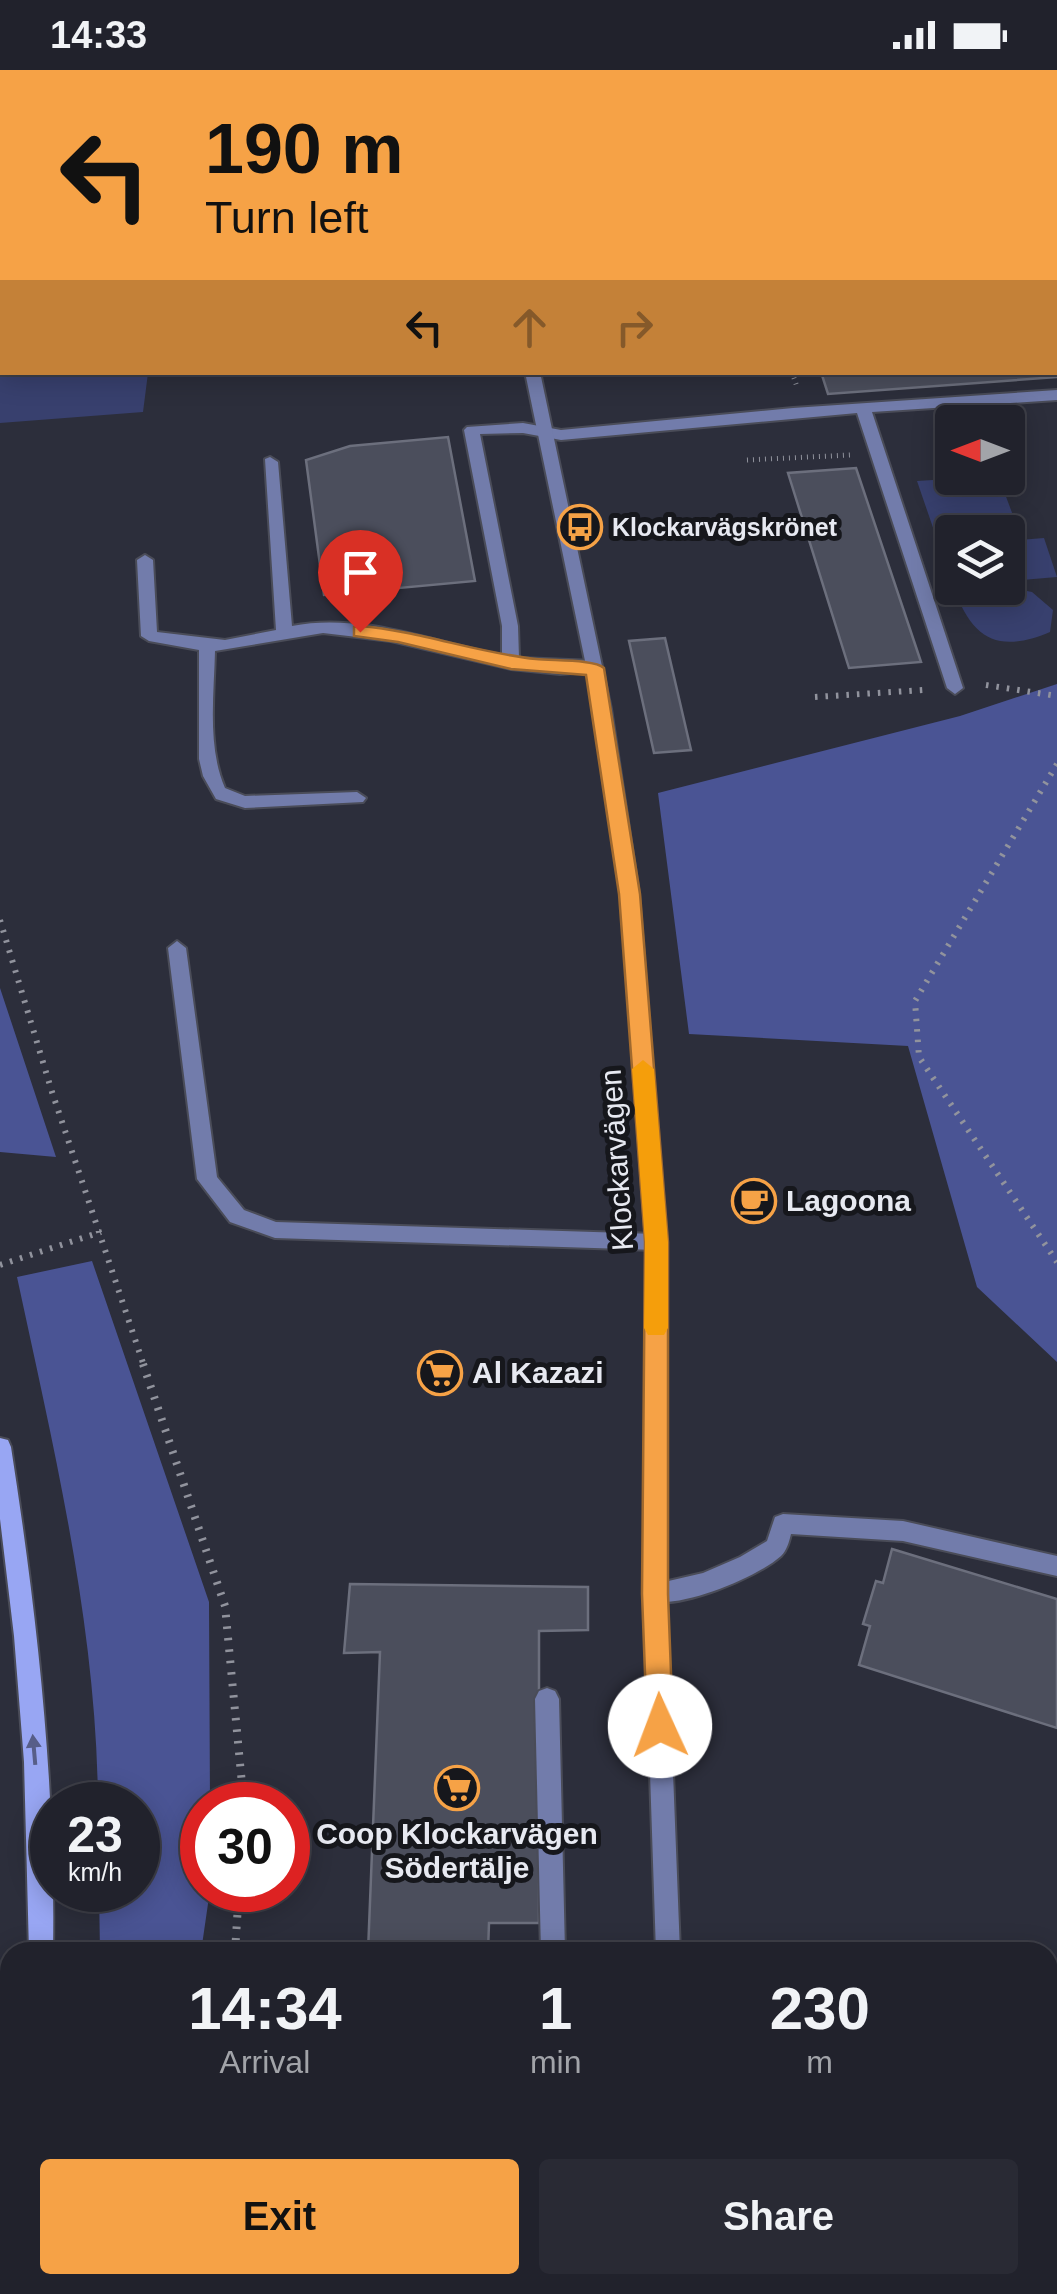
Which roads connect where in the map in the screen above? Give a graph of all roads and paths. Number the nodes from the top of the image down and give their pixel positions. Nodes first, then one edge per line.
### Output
1 (532, 375) edge
2 (1057, 395) edge
3 (863, 409) junction
4 (542, 432) junction
5 (876, 454) junction
6 (747, 460) dead end
7 (270, 462) dead end
8 (145, 560) dead end
9 (284, 632) junction
10 (207, 644) junction
11 (511, 663) junction
12 (594, 668) junction
13 (955, 688) junction
14 (1057, 696) edge
15 (815, 697) dead end
16 (1057, 764) edge
17 (357, 798) dead end
18 (0, 920) edge
19 (177, 948) dead end
20 (101, 1232) junction
21 (656, 1242) junction
22 (1057, 1262) edge
23 (0, 1265) edge
24 (0, 1447) edge
25 (1057, 1566) edge
26 (655, 1594) junction
27 (547, 1699) dead end
28 (242, 1782) edge
29 (238, 1912) edge
30 (41, 1942) edge
31 (236, 1942) edge
32 (553, 1942) edge
33 (668, 1942) edge

1 - 4 street, Klockarvägen
2 - 3 street
3 - 4 street
3 - 5 street
4 - 11 street
4 - 12 street, Klockarvägen
5 - 6 path
5 - 13 street
7 - 9 street
8 - 10 street
9 - 10 street
9 - 11 street
10 - 17 street
11 - 12 street
12 - 21 street, Klockarvägen
13 - 14 path
13 - 15 path
16 - 22 path
18 - 20 path
19 - 21 street
20 - 23 path
20 - 28 path
21 - 26 street, Klockarvägen
30 -> 24 main road
25 - 26 street
26 - 33 street, Klockarvägen
27 - 32 street
29 - 31 path

